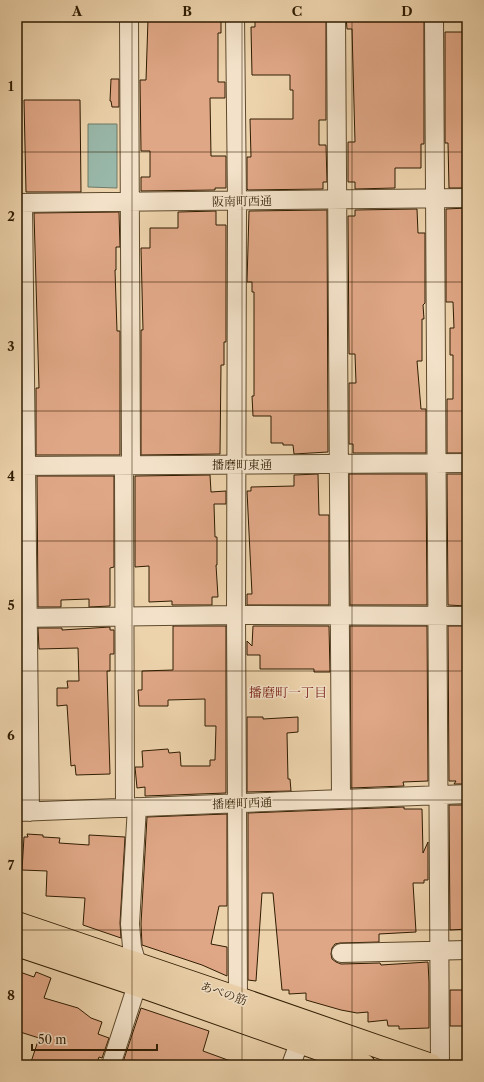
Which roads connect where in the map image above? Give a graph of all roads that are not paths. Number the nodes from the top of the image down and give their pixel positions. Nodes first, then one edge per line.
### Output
1 (129, 17) edge
2 (235, 17) edge
3 (336, 17) edge
4 (434, 17) edge
5 (435, 198) junction
6 (467, 198) edge
7 (337, 199) junction
8 (237, 201) junction
9 (130, 202) junction
10 (20, 203) edge
11 (436, 463) junction
12 (467, 463) edge
13 (236, 464) junction
14 (338, 464) junction
15 (22, 466) edge
16 (127, 466) junction
17 (236, 616) junction
18 (340, 616) junction
19 (437, 616) junction
20 (467, 616) edge
21 (22, 618) edge
22 (124, 618) junction
23 (467, 794) edge
24 (438, 795) junction
25 (341, 799) junction
26 (236, 803) junction
27 (131, 808) junction
28 (24, 812) edge
29 (17, 923) edge
30 (17, 945) edge
31 (467, 950) edge
32 (439, 951) junction
33 (341, 953) dead end
34 (137, 975) junction
35 (238, 998) junction
36 (299, 1043) junction
37 (111, 1065) edge
38 (291, 1065) edge
39 (364, 1065) edge
40 (431, 1065) edge
41 (440, 1065) edge

1 - 9 street
2 - 8 street
3 - 7 street
4 - 5 street
5 - 6 street, 阪南町西通
5 - 7 street, 阪南町西通
5 - 11 street
7 - 8 street, 阪南町西通
7 - 14 street
8 - 9 street, 阪南町西通
8 - 13 street
9 - 10 street, 阪南町西通
9 - 16 street
10 - 15 street
11 - 12 street, 播磨町東通
11 - 14 street, 播磨町東通
11 - 19 street
13 - 14 street, 播磨町東通
13 - 16 street, 播磨町東通
13 - 17 street
14 - 18 street
15 - 16 street, 播磨町東通
15 - 21 street
16 - 22 street
17 - 18 street
17 - 22 street
17 - 26 street
18 - 19 street
18 - 25 street
19 - 20 street
19 - 24 street
21 - 22 street
21 - 28 street
22 - 27 street
23 - 24 street, 播磨町西通
24 - 25 street, 播磨町西通
24 - 32 street
25 - 26 street, 播磨町西通
26 - 27 street, 播磨町西通
26 - 35 street
27 - 28 street, 播磨町西通
27 - 34 street
29 - 34 main road, あべの筋
30 - 34 main road, あべの筋
31 - 32 street
32 - 33 street
32 - 41 street
34 - 35 main road, あべの筋
34 - 36 main road, あべの筋
34 - 37 street
35 - 40 main road, あべの筋
36 - 38 street
36 - 39 main road, あべの筋

